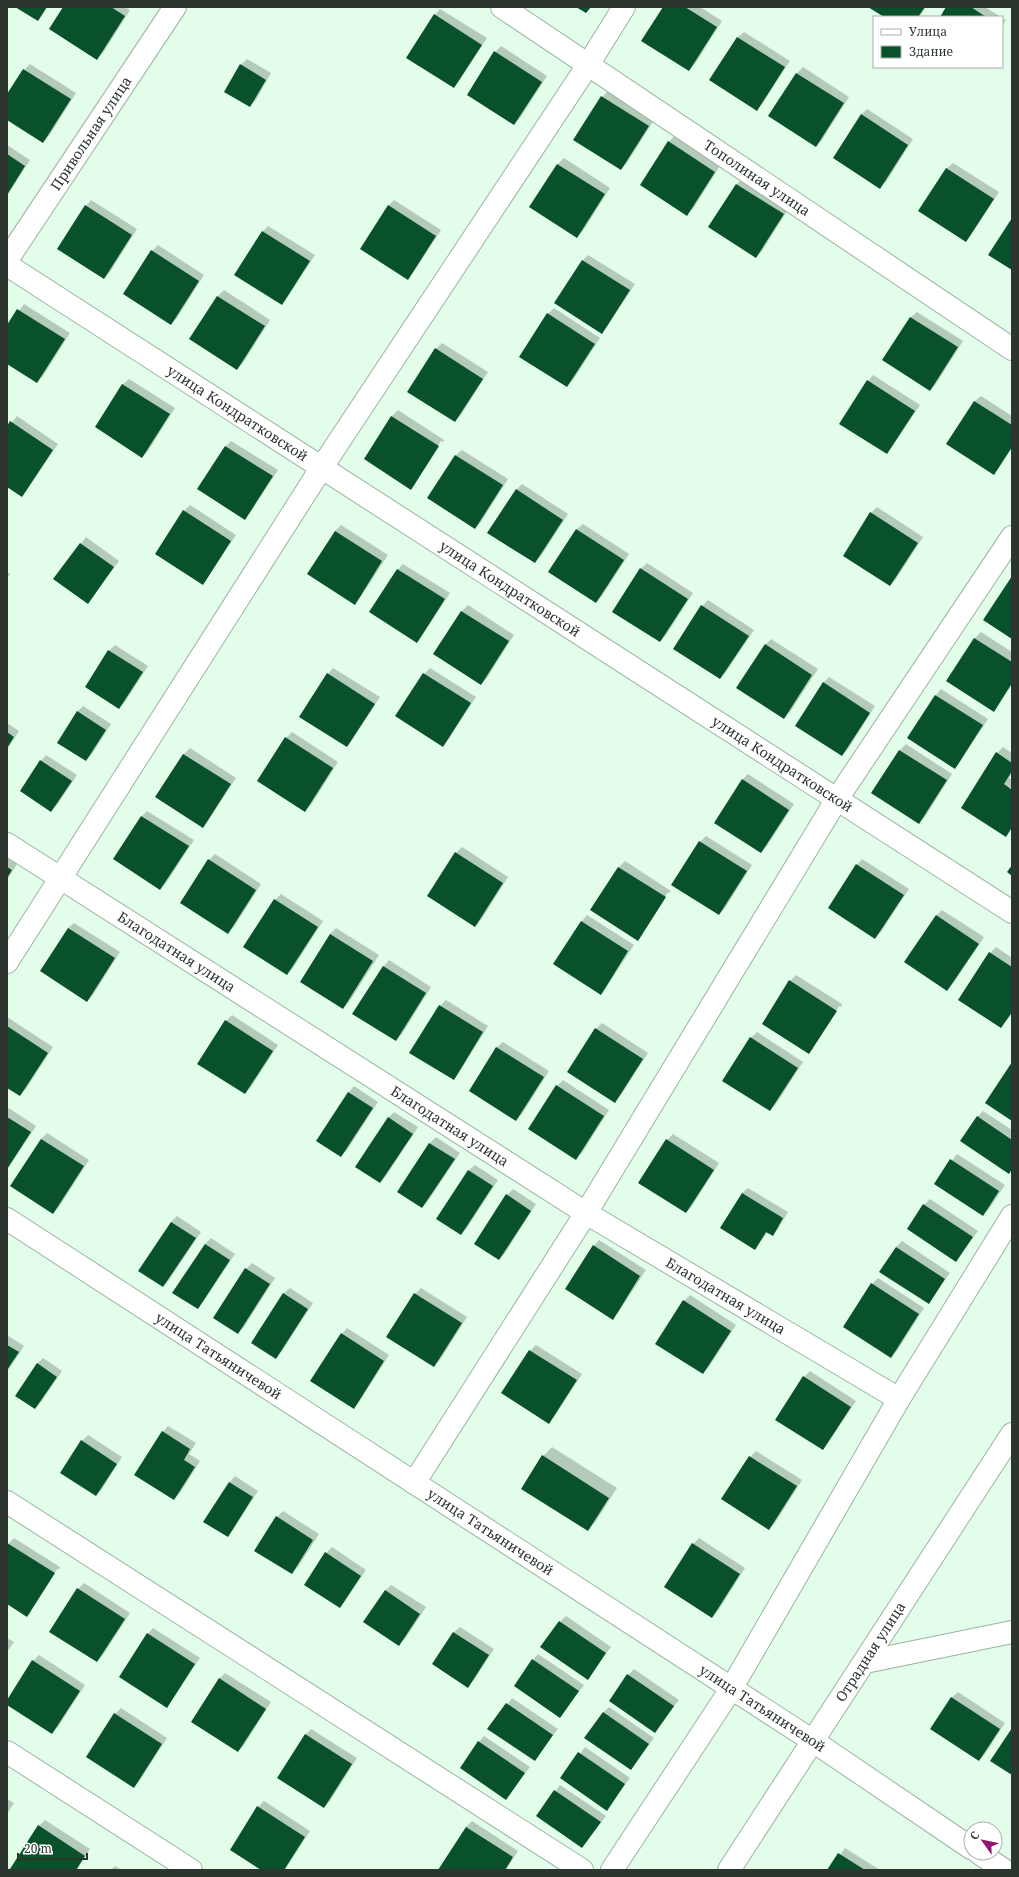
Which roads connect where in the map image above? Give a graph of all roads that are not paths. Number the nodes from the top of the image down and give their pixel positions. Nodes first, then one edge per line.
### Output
1 (175, 7) edge
2 (502, 7) edge
3 (624, 7) edge
4 (588, 65) junction
5 (7, 260) edge
6 (7, 264) edge
7 (1012, 349) edge
8 (322, 467) junction
9 (1012, 537) edge
10 (837, 799) junction
11 (7, 844) edge
12 (60, 878) junction
13 (1012, 912) edge
14 (7, 962) edge
15 (586, 1214) junction
16 (1012, 1216) edge
17 (7, 1219) edge
18 (899, 1399) junction
19 (1012, 1434) edge
20 (414, 1483) junction
21 (7, 1502) edge
22 (1012, 1632) edge
23 (865, 1662) junction
24 (731, 1689) junction
25 (813, 1741) junction
26 (7, 1752) edge
27 (963, 1843) edge
28 (991, 1861) edge
29 (191, 1870) edge
30 (582, 1870) edge
31 (612, 1870) edge
32 (729, 1870) edge
33 (1004, 1870) edge

1 - 5 street, Привольная улица
2 - 4 street, Тополиная улица
3 - 4 street
4 - 7 street, Тополиная улица
4 - 8 street
6 - 8 street, улица Кондратковской
8 - 10 street, улица Кондратковской
8 - 12 street
9 - 10 street
10 - 13 street, улица Кондратковской
10 - 15 street
11 - 12 street, Благодатная улица
12 - 14 street
12 - 15 street, Благодатная улица
15 - 18 street, Благодатная улица
15 - 20 street
16 - 18 street
17 - 20 street, улица Татьяничевой
18 - 24 street
19 - 23 street, Отрадная улица
20 - 24 street, улица Татьяничевой
21 - 30 street
22 - 23 street
23 - 25 street, Отрадная улица
24 - 25 street, улица Татьяничевой
24 - 31 street
25 - 27 street, улица Татьяничевой
25 - 32 street, Отрадная улица
26 - 29 street
28 - 33 street

